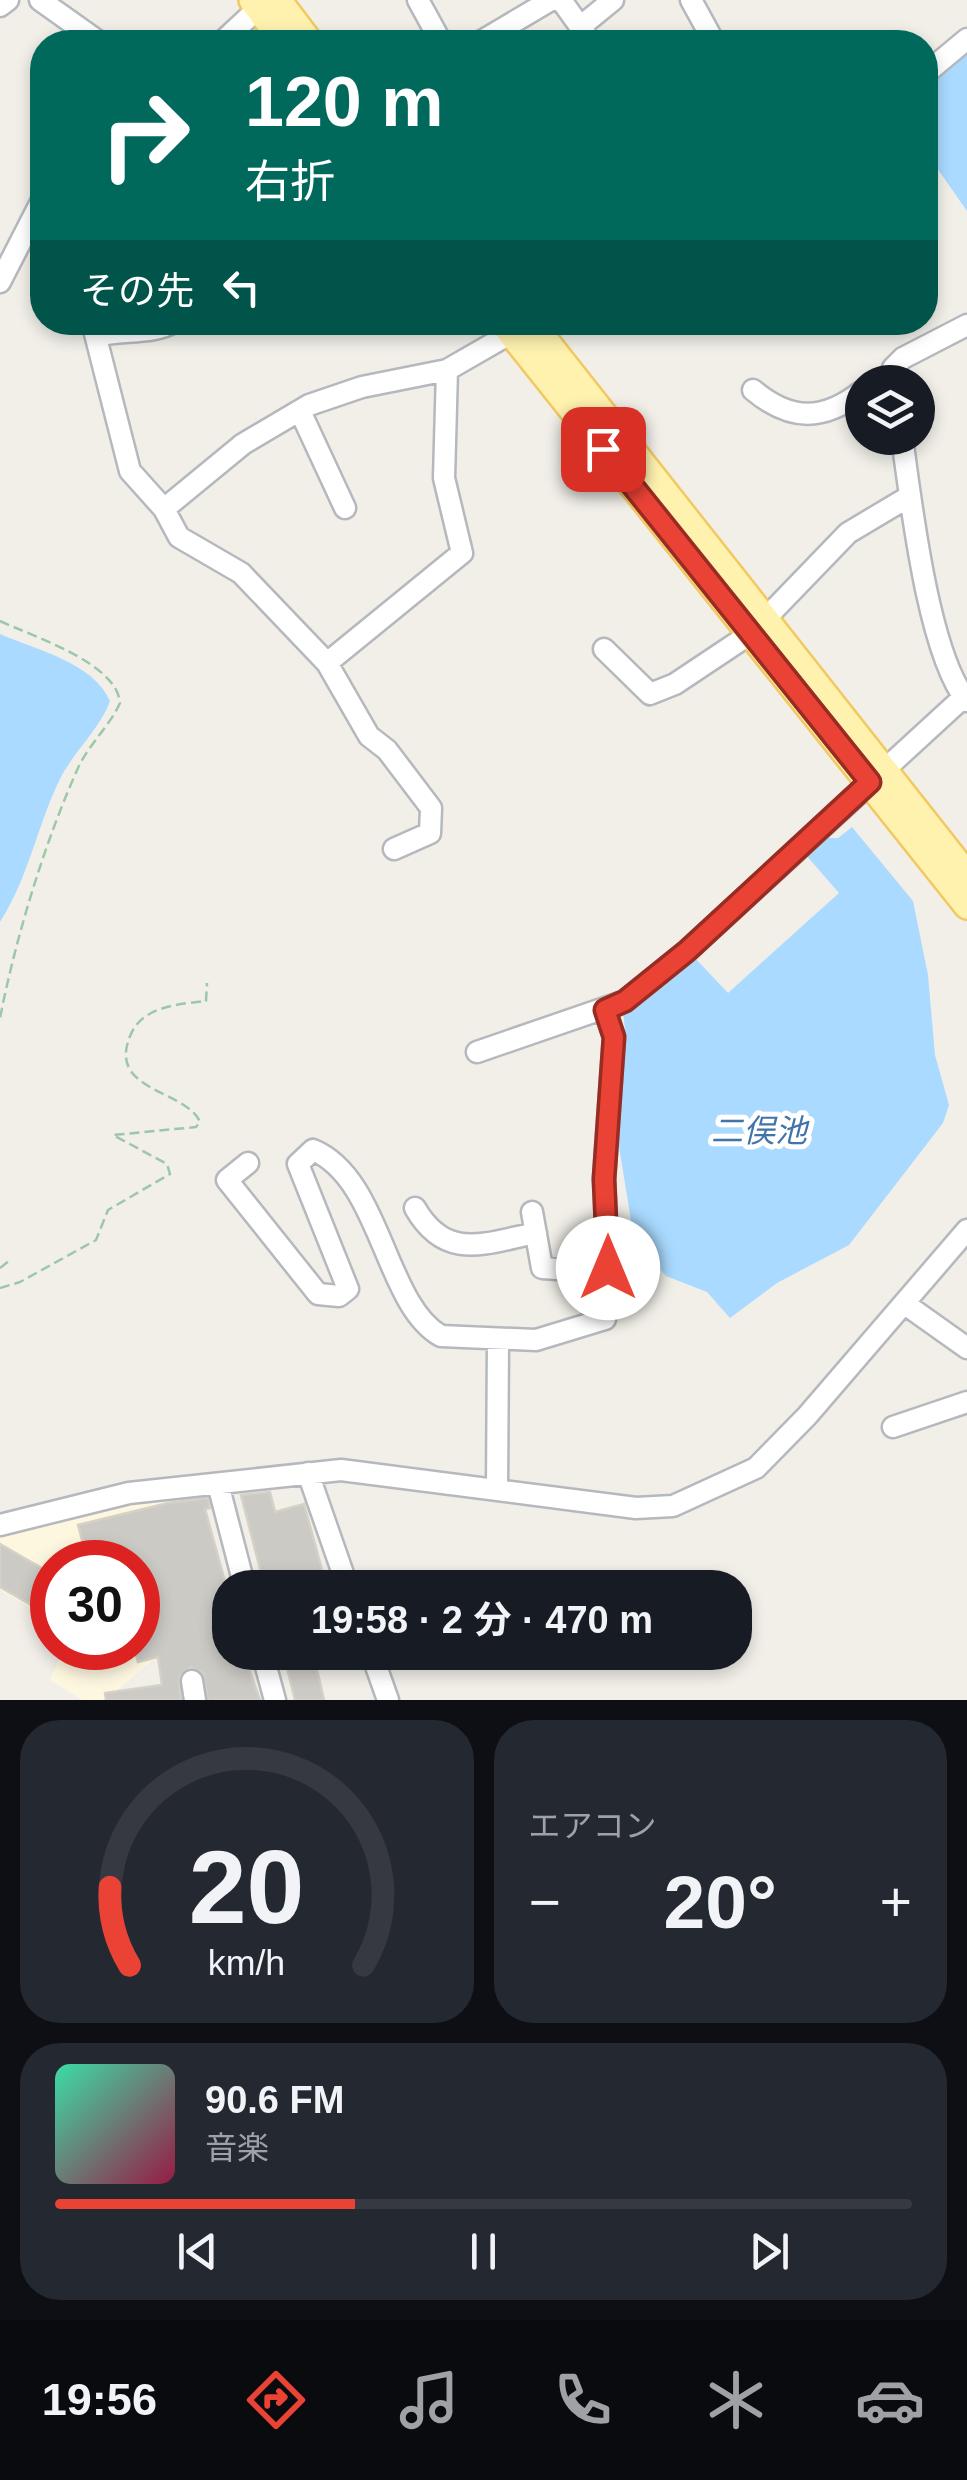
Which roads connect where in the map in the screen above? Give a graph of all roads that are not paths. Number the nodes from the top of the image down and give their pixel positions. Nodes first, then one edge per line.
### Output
1 (8, 0) edge
2 (40, 0) edge
3 (418, 0) edge
4 (551, 0) edge
5 (561, 0) edge
6 (613, 0) edge
7 (691, 0) edge
8 (264, 2) edge
9 (0, 6) edge
10 (82, 30) edge
11 (235, 30) edge
12 (277, 30) edge
13 (296, 30) edge
14 (434, 30) edge
15 (500, 30) edge
16 (582, 30) edge
17 (590, 30) edge
18 (707, 30) edge
19 (967, 39) edge
20 (938, 63) edge
21 (30, 223) edge
22 (0, 282) edge
23 (967, 325) edge
24 (96, 335) edge
25 (502, 335) edge
26 (526, 335) edge
27 (899, 365) edge
28 (447, 370) junction
29 (753, 390) dead end
30 (845, 404) edge
31 (300, 411) junction
32 (904, 455) edge
33 (910, 496) junction
34 (346, 508) dead end
35 (164, 509) junction
36 (757, 627) junction
37 (604, 649) dead end
38 (327, 663) junction
39 (966, 697) edge
40 (877, 776) junction
41 (394, 850) dead end
42 (967, 875) edge
43 (967, 906) edge
44 (605, 1010) junction
45 (477, 1052) dead end
46 (248, 1163) dead end
47 (415, 1208) dead end
48 (532, 1212) dead end
49 (967, 1230) edge
50 (536, 1233) junction
51 (608, 1268) dead end
52 (905, 1304) junction
53 (498, 1340) junction
54 (967, 1348) edge
55 (967, 1402) edge
56 (893, 1427) dead end
57 (308, 1474) junction
58 (218, 1484) junction
59 (497, 1488) junction
60 (0, 1525) edge
61 (240, 1570) edge
62 (342, 1570) edge
63 (267, 1670) edge
64 (377, 1670) edge
65 (275, 1700) edge
66 (388, 1700) edge

1 - 9 street
2 - 10 street
3 - 14 street
4 - 15 street
5 - 16 street
6 - 17 street
7 - 18 street
8 - 11 street
8 - 12 main road
8 - 13 main road
19 - 20 street
21 - 22 street
23 - 27 street
24 - 35 street
25 - 28 street
26 - 36 main road
28 - 31 street
28 - 38 street
29 - 30 street
31 - 34 street
31 - 35 street
32 - 33 street
33 - 36 street
33 - 39 street
35 - 38 street
36 - 37 street
36 - 40 main road
38 - 41 street
39 - 40 street
40 - 42 main road
40 - 43 main road
40 - 44 street
44 - 45 street
44 - 51 street
46 - 53 street
47 - 50 street
48 - 50 street
49 - 52 street
50 - 53 street
52 - 54 street
52 - 59 street
53 - 59 street
55 - 56 street
57 - 58 street
57 - 59 street
57 - 62 street
58 - 60 street
58 - 61 street
63 - 65 street
64 - 66 street

